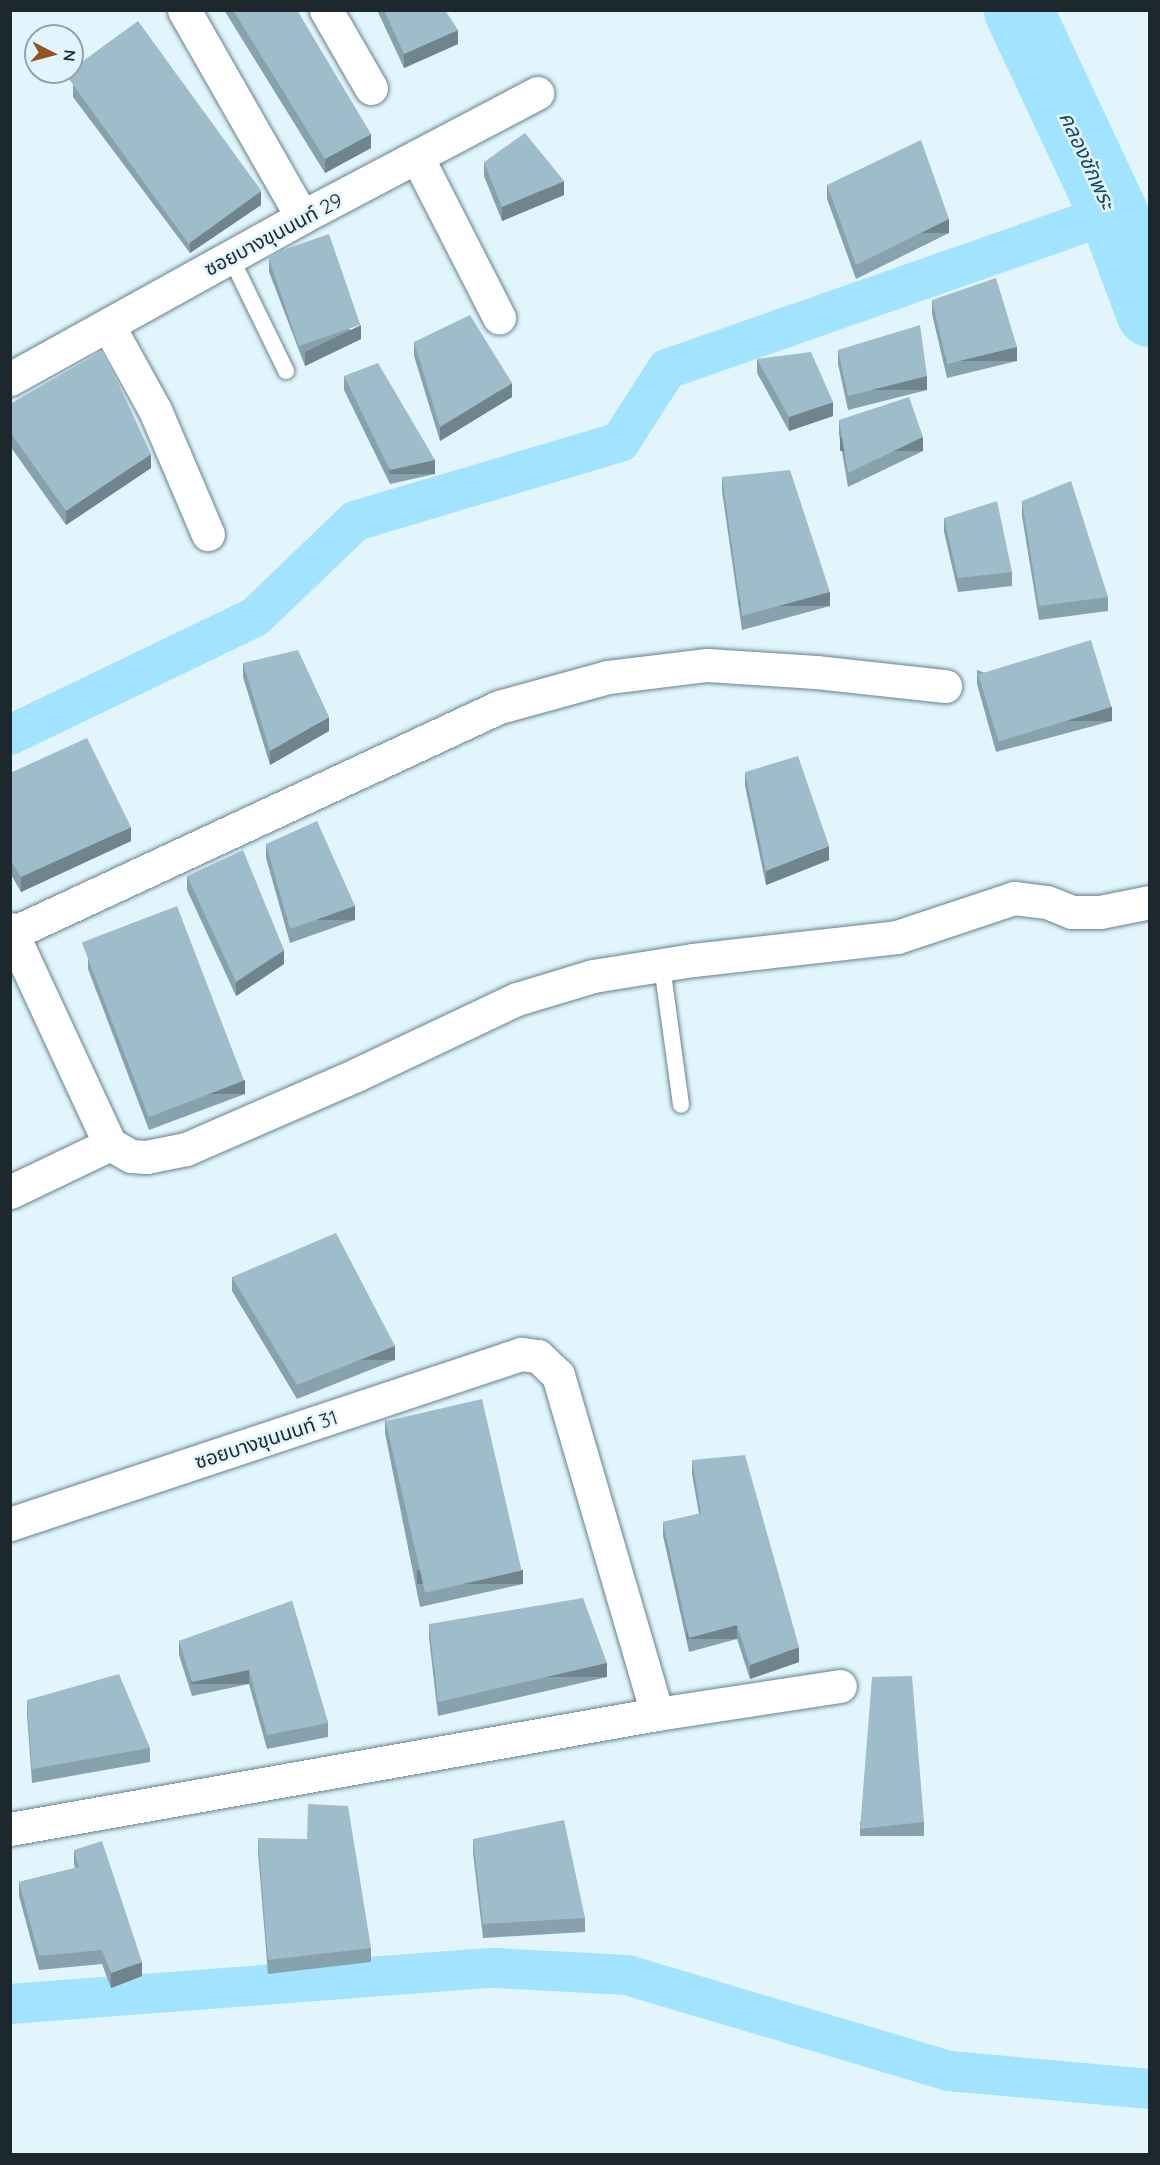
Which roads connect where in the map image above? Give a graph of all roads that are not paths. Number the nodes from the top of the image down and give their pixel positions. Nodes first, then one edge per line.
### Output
1 (184, 10) edge
2 (326, 10) edge
3 (370, 88) dead end
4 (537, 93) dead end
5 (418, 159) junction
6 (302, 217) junction
7 (231, 256) junction
8 (499, 317) dead end
9 (108, 325) junction
10 (286, 371) dead end
11 (10, 379) edge
12 (208, 534) dead end
13 (945, 686) dead end
14 (1149, 902) edge
15 (12, 931) edge
16 (662, 966) junction
17 (681, 1105) dead end
18 (110, 1144) junction
19 (10, 1192) edge
20 (10, 1524) edge
21 (840, 1686) dead end
22 (657, 1714) junction
23 (10, 1829) edge

1 - 6 street
2 - 3 street
4 - 5 street, ซอยบางขุนนนท์ 29
5 - 6 street, ซอยบางขุนนนท์ 29
5 - 8 street
6 - 7 street, ซอยบางขุนนนท์ 29
7 - 9 street, ซอยบางขุนนนท์ 29
7 - 10 lane
9 - 11 street, ซอยบางขุนนนท์ 29
9 - 12 street
13 - 15 street
14 - 16 street
15 - 18 street
16 - 17 lane
16 - 18 street
18 - 19 street
20 - 22 street, ซอยบางขุนนนท์ 31
21 - 22 street
22 - 23 street

